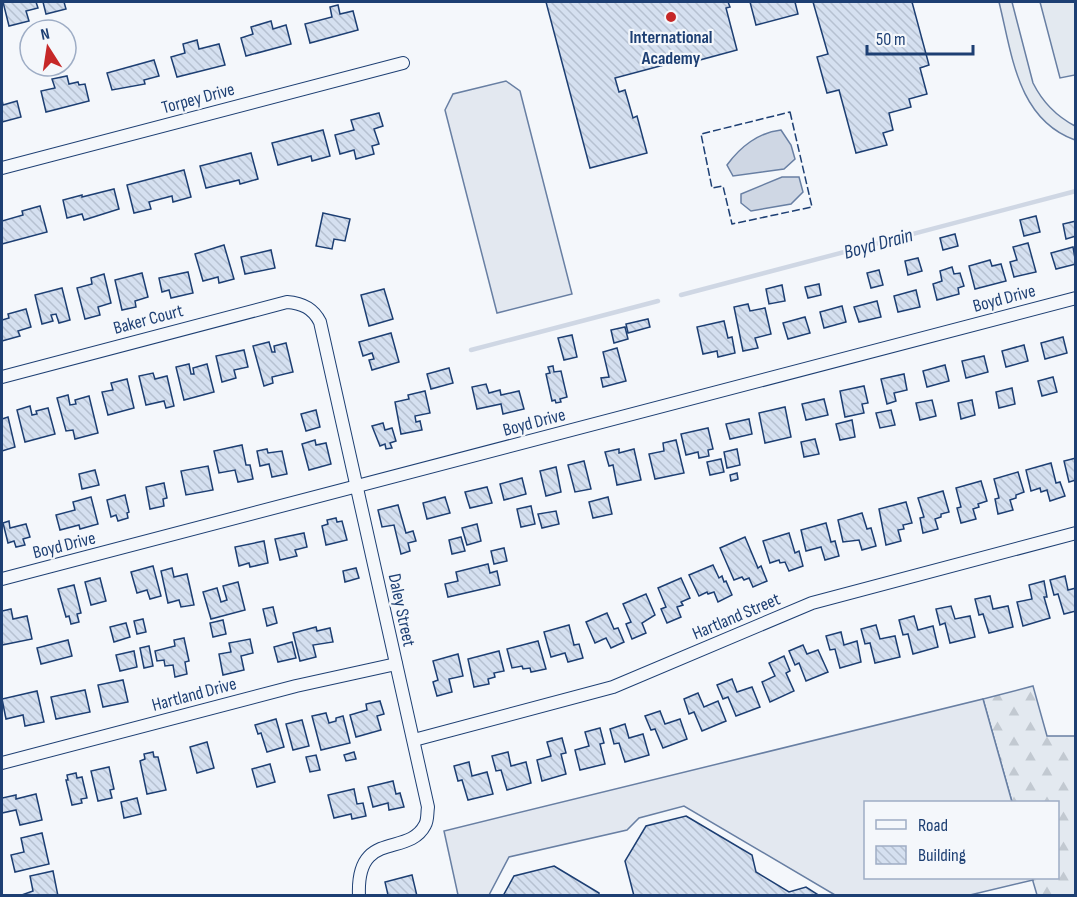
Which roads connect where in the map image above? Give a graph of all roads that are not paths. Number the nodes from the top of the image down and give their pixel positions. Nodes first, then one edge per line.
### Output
1 (403, 63) dead end
2 (2, 168) edge
3 (1076, 298) edge
4 (304, 305) joint
5 (2, 377) edge
6 (357, 488) junction
7 (1076, 533) edge
8 (2, 579) edge
9 (396, 664) junction
10 (414, 740) junction
11 (2, 763) edge
12 (359, 896) edge

1 - 2 street, Torpey Drive
3 - 6 street, Boyd Drive
4 - 5 street, Baker Court
4 - 6 street, Daley Street
6 - 8 street, Boyd Drive
6 - 9 street, Daley Street
7 - 10 street, Hartland Street
9 - 10 street, Daley Street
9 - 11 street, Hartland Drive
10 - 12 street, Daley Street

